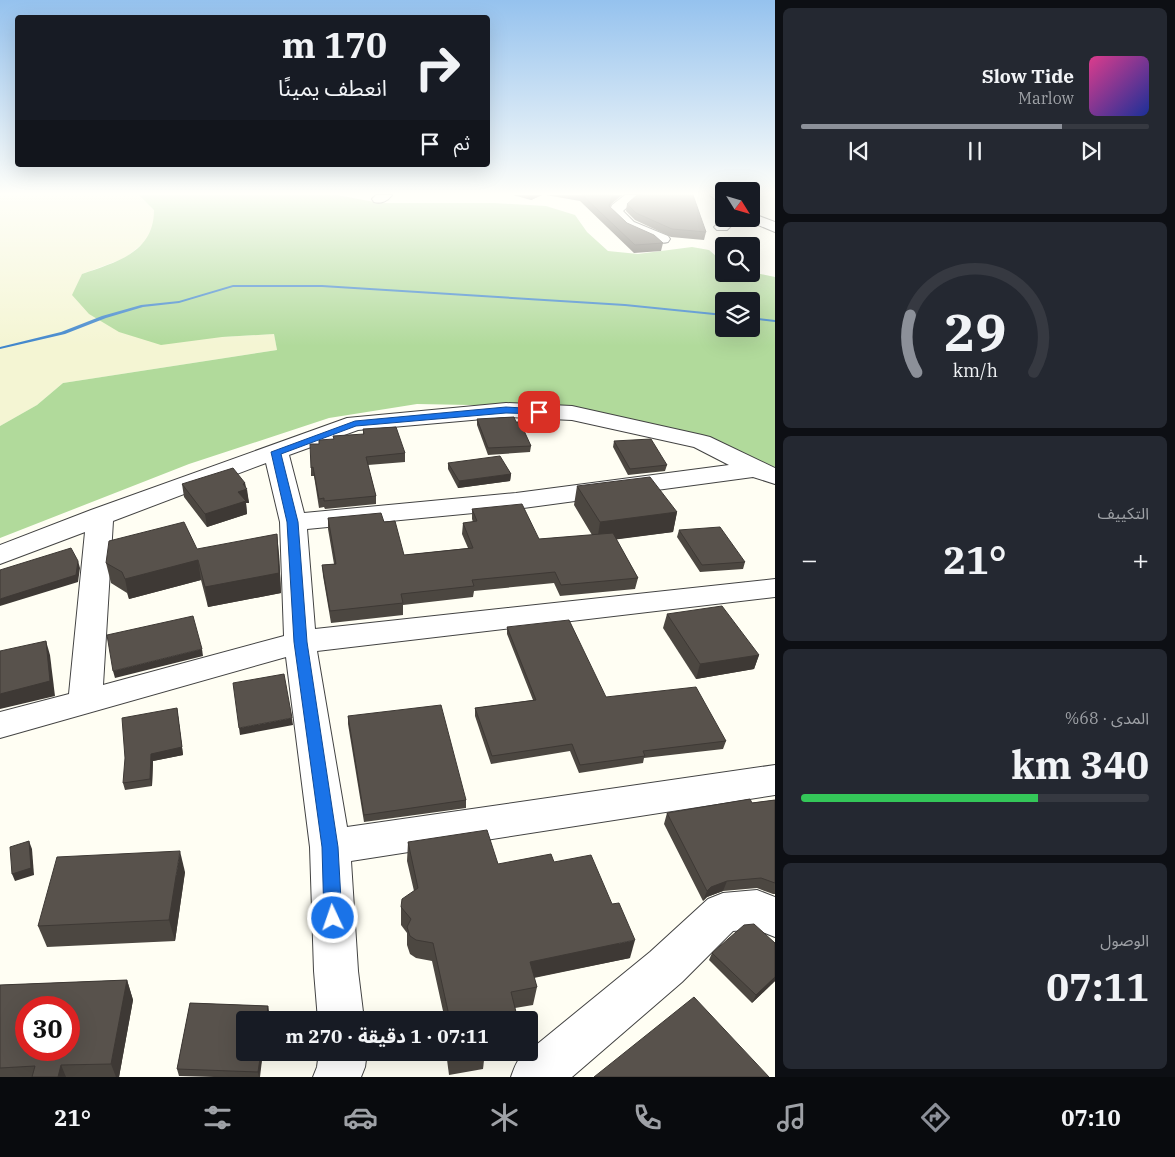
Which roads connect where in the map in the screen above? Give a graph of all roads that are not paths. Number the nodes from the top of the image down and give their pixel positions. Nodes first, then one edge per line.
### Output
1 (276, 452) junction
2 (765, 473) edge
3 (100, 516) junction
4 (293, 522) junction
5 (0, 555) edge
6 (775, 588) edge
7 (300, 642) junction
8 (84, 703) junction
9 (0, 725) edge
10 (775, 780) edge
11 (330, 847) junction
12 (775, 917) edge
13 (340, 1011) edge
14 (342, 1061) edge
15 (337, 1077) edge
16 (535, 1077) edge

1 - 2 street
1 - 3 street
1 - 4 street
2 - 4 street
3 - 5 street
3 - 8 street
4 - 7 street
6 - 7 street
7 - 8 street
7 - 11 street
8 - 9 street
10 - 11 street
11 - 13 street
12 - 16 street
14 - 15 street

